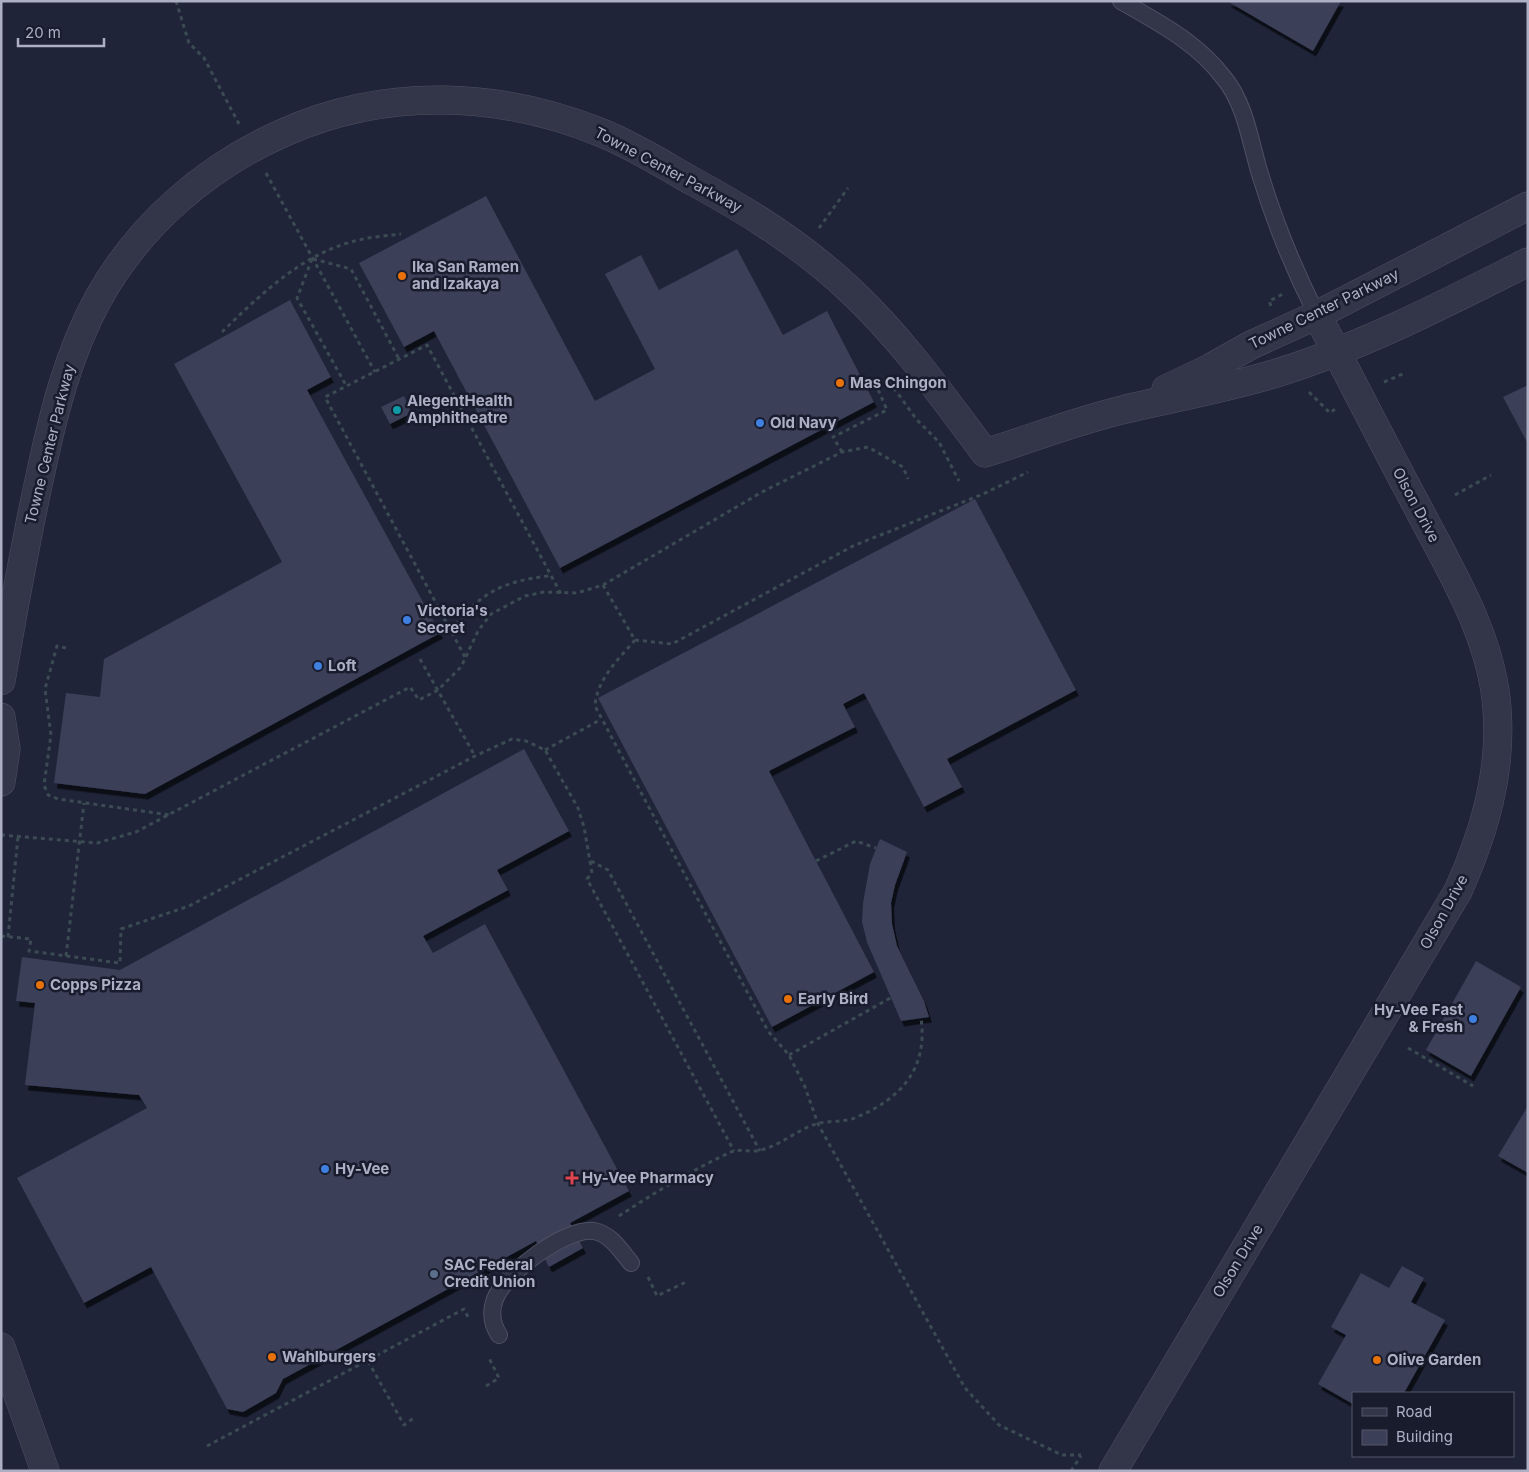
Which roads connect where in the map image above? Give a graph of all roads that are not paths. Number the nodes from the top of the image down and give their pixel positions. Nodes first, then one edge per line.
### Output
1 (1121, 1) edge
2 (1528, 206) edge
3 (1528, 262) edge
4 (1317, 315) junction
5 (1337, 352) junction
6 (1120, 410) junction
7 (1, 681) edge
8 (1, 717) edge
9 (1, 782) edge
10 (632, 1263) dead end
11 (499, 1335) dead end
12 (1, 1347) edge
13 (45, 1471) edge
14 (1113, 1471) edge

1 - 4 lane
2 - 4 street, Towne Center Parkway
3 - 5 street, Towne Center Parkway
4 - 5 street, Olson Drive
4 - 6 street, Towne Center Parkway
5 - 6 street, Towne Center Parkway
5 - 14 street, Olson Drive
6 - 7 street, Towne Center Parkway
8 - 9 street
10 - 11 lane
12 - 13 street

